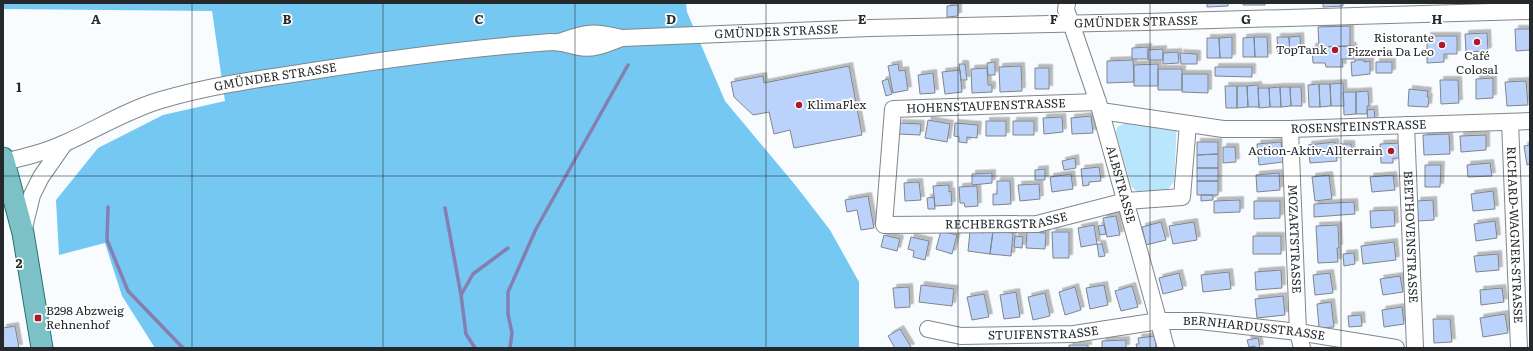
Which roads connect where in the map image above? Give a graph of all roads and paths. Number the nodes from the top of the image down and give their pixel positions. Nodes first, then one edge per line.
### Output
1 (1530, 11) edge
2 (1068, 12) edge
3 (1100, 106) junction
4 (1530, 121) edge
5 (1510, 122) junction
6 (1188, 124) junction
7 (1406, 125) junction
8 (1290, 129) junction
9 (64, 144) junction
10 (4, 160) edge
11 (1126, 201) junction
12 (884, 225) joint
13 (23, 232) junction
14 (1159, 321) junction
15 (928, 329) dead end
16 (1298, 332) junction
17 (42, 348) edge
18 (1166, 348) edge
19 (1302, 348) edge
20 (1396, 348) edge
21 (1415, 348) edge
22 (1520, 348) edge

1 - 2 street, GMÜNDER STRASSE
2 - 3 street, ALBSTRASSE
2 - 9 street, GMÜNDER STRASSE
3 - 6 street, ROSENSTEINSTRASSE
3 - 11 street, ALBSTRASSE
3 - 12 street, HOHENSTAUFENSTRASSE
4 - 5 street, ROSENSTEINSTRASSE
5 - 7 street, ROSENSTEINSTRASSE
5 - 22 street, RICHARD-WAGNER-STRASSE
6 - 8 street, ROSENSTEINSTRASSE
6 - 11 street
7 - 8 street, ROSENSTEINSTRASSE
7 - 21 street, BEETHOVENSTRASSE
8 - 16 street, MOZARTSTRASSE
9 - 10 street, GMÜNDER STRASSE
9 - 13 street
10 - 13 main road
11 - 12 street, RECHBERGSTRASSE
11 - 14 street, ALBSTRASSE
13 - 17 main road
14 - 15 street, STUIFENSTRASSE
14 - 16 street, BERNHARDUSSTRASSE
14 - 18 street, ALBSTRASSE
16 - 19 street, MOZARTSTRASSE
16 - 20 street, BERNHARDUSSTRASSE

